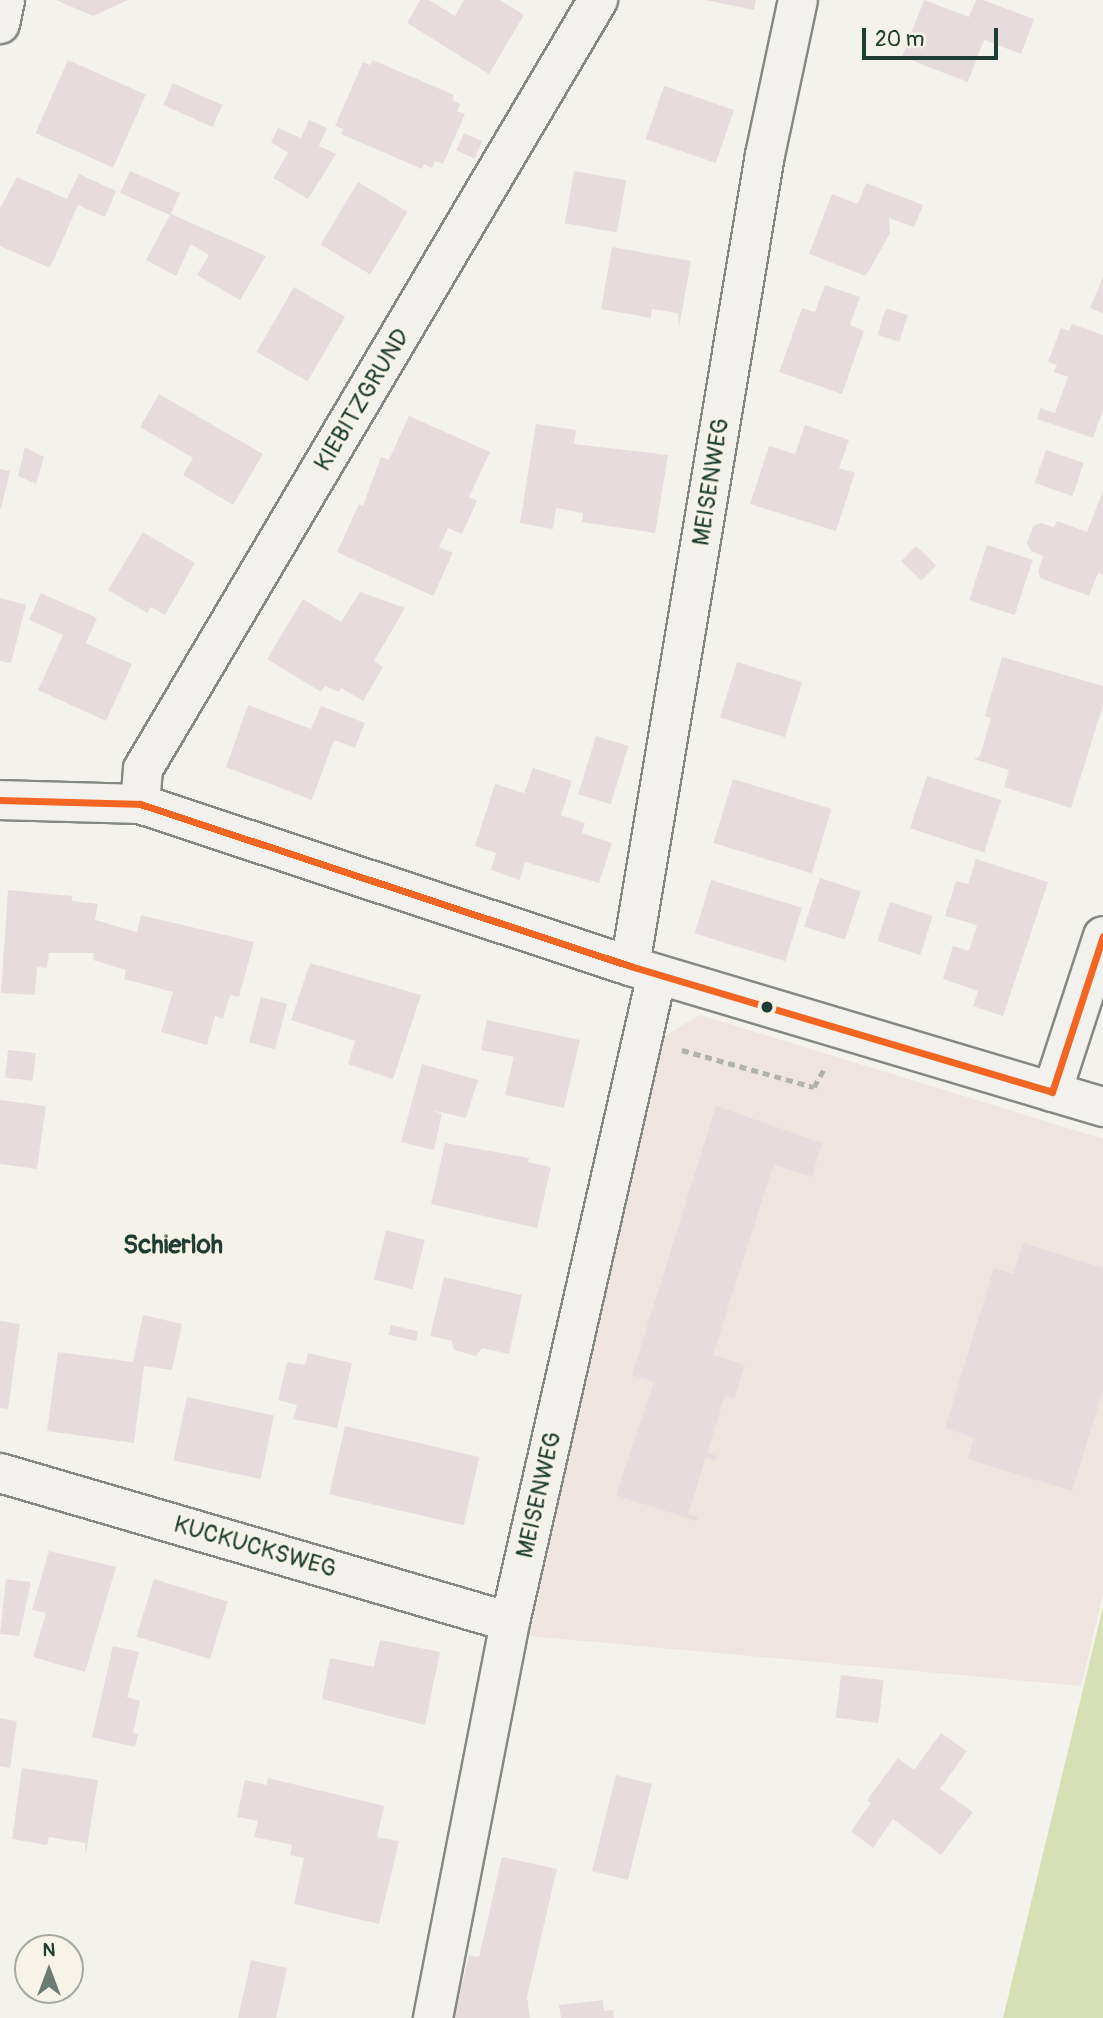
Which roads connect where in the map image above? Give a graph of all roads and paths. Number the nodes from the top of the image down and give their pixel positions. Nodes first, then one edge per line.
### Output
1 (5, 0) edge
2 (598, 0) edge
3 (798, 0) edge
4 (0, 24) edge
5 (0, 800) edge
6 (139, 804) junction
7 (1103, 936) edge
8 (644, 970) junction
9 (846, 1030) junction
10 (643, 1038) junction
11 (1052, 1092) junction
12 (1103, 1107) edge
13 (0, 1473) edge
14 (510, 1622) junction
15 (433, 2018) edge

1 - 4 street
2 - 6 street, KIEBITZGRUND
3 - 8 street, MEISENWEG
5 - 6 street
6 - 8 street
7 - 11 street
8 - 9 street
8 - 10 street, MEISENWEG
9 - 10 path
9 - 11 street
10 - 14 street, MEISENWEG
11 - 12 street
13 - 14 street, KUCKUCKSWEG
14 - 15 street, MEISENWEG

